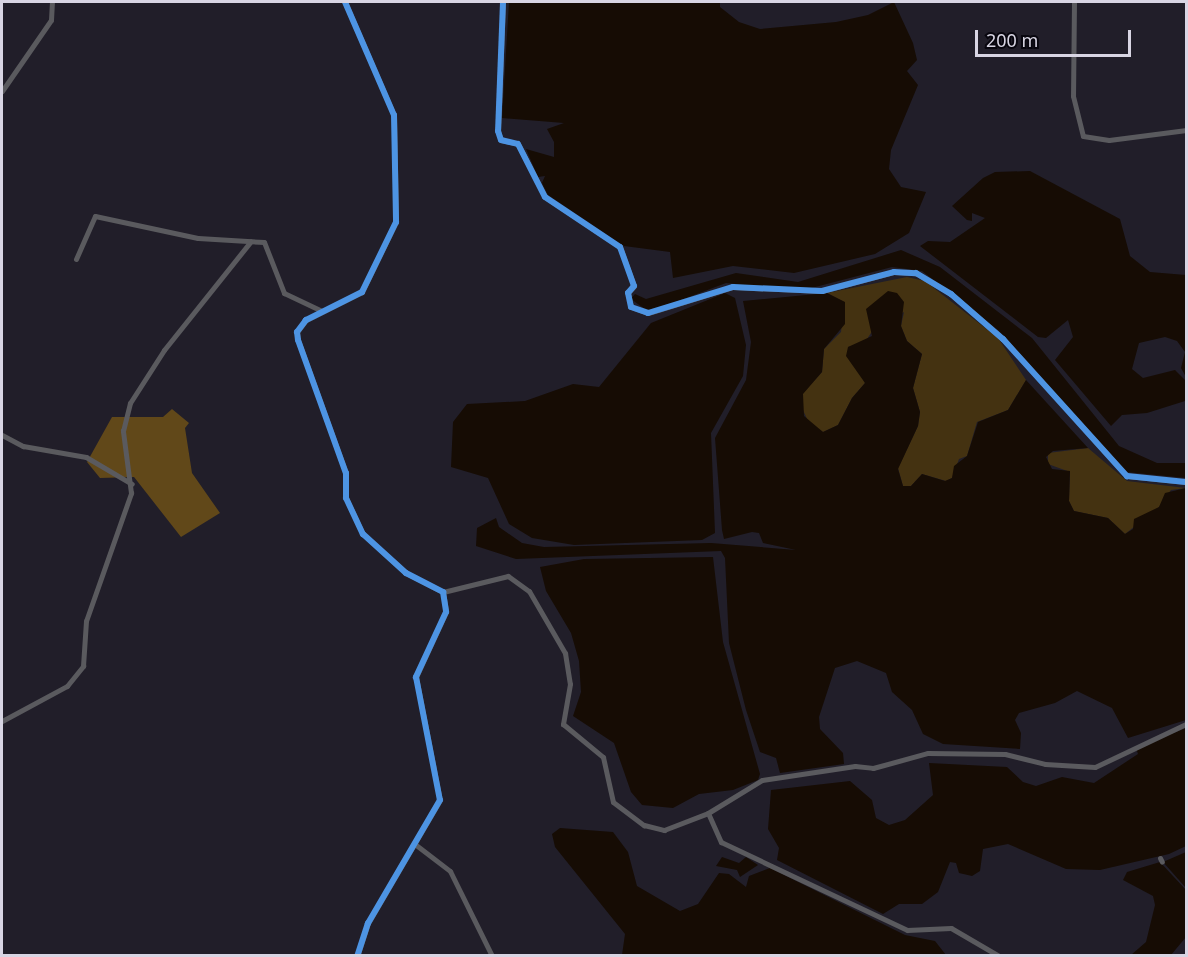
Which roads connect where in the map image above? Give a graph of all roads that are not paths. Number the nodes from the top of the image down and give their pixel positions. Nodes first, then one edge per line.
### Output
1 (52, 2) edge
2 (345, 2) edge
3 (504, 2) edge
4 (1074, 2) edge
5 (2, 91) edge
6 (1186, 130) edge
7 (251, 241) junction
8 (76, 259) dead end
9 (322, 311) junction
10 (2, 435) edge
11 (1186, 482) edge
12 (132, 484) junction
13 (443, 592) junction
14 (2, 721) edge
15 (1186, 724) edge
16 (708, 813) junction
17 (416, 844) junction
18 (357, 956) edge
19 (492, 956) edge
20 (999, 956) edge

1 - 5 street
2 - 9 street
3 - 11 street
4 - 6 street
7 - 8 street
7 - 9 street
7 - 12 street
9 - 13 street
10 - 12 street
12 - 14 street
13 - 16 street
13 - 17 street
15 - 16 street
16 - 20 street
17 - 18 street
17 - 19 street

